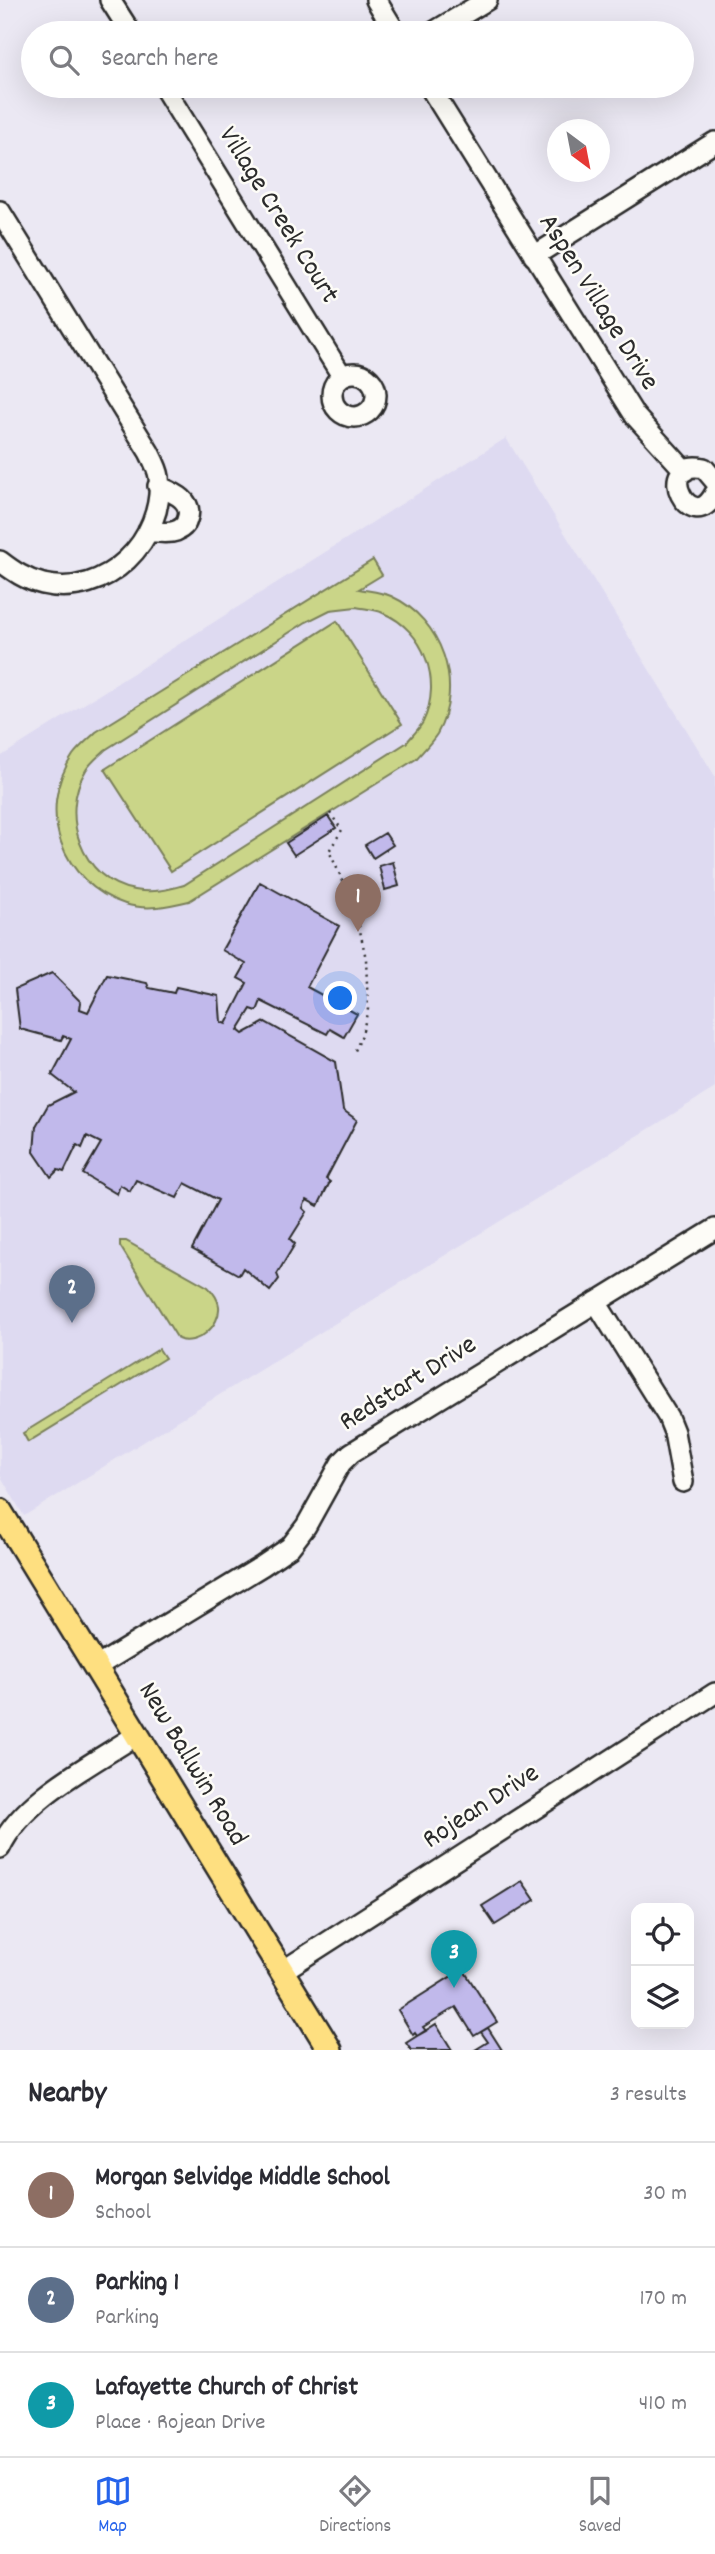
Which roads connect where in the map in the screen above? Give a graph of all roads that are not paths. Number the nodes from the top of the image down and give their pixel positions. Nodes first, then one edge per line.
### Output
1 (110, 0) edge
2 (376, 0) edge
3 (487, 0) edge
4 (123, 21) edge
5 (389, 21) edge
6 (452, 21) edge
7 (170, 98) edge
8 (436, 98) edge
9 (715, 142) edge
10 (0, 211) edge
11 (534, 256) junction
12 (342, 376) dead end
13 (685, 471) junction
14 (715, 481) edge
15 (158, 486) junction
16 (715, 493) edge
17 (148, 531) junction
18 (0, 561) edge
19 (715, 1229) edge
20 (596, 1303) junction
21 (683, 1482) dead end
22 (0, 1511) edge
23 (96, 1667) junction
24 (715, 1693) edge
25 (138, 1734) junction
26 (0, 1848) edge
27 (281, 1972) junction
28 (330, 2050) edge

1 - 4 street
2 - 5 street
3 - 6 street
7 - 12 street, Village Creek Court
8 - 11 street, Aspen Village Drive
9 - 11 street
10 - 15 street
11 - 13 street, Aspen Village Drive
13 - 14 street
13 - 16 street
15 - 17 street
15 - 17 street
17 - 18 street
19 - 20 street, Redstart Drive
20 - 21 street
20 - 23 street, Redstart Drive
22 - 23 main road, New Ballwin Road
23 - 25 main road, New Ballwin Road
24 - 27 street, Rojean Drive
25 - 26 street
25 - 27 main road, New Ballwin Road
27 - 28 main road, New Ballwin Road

